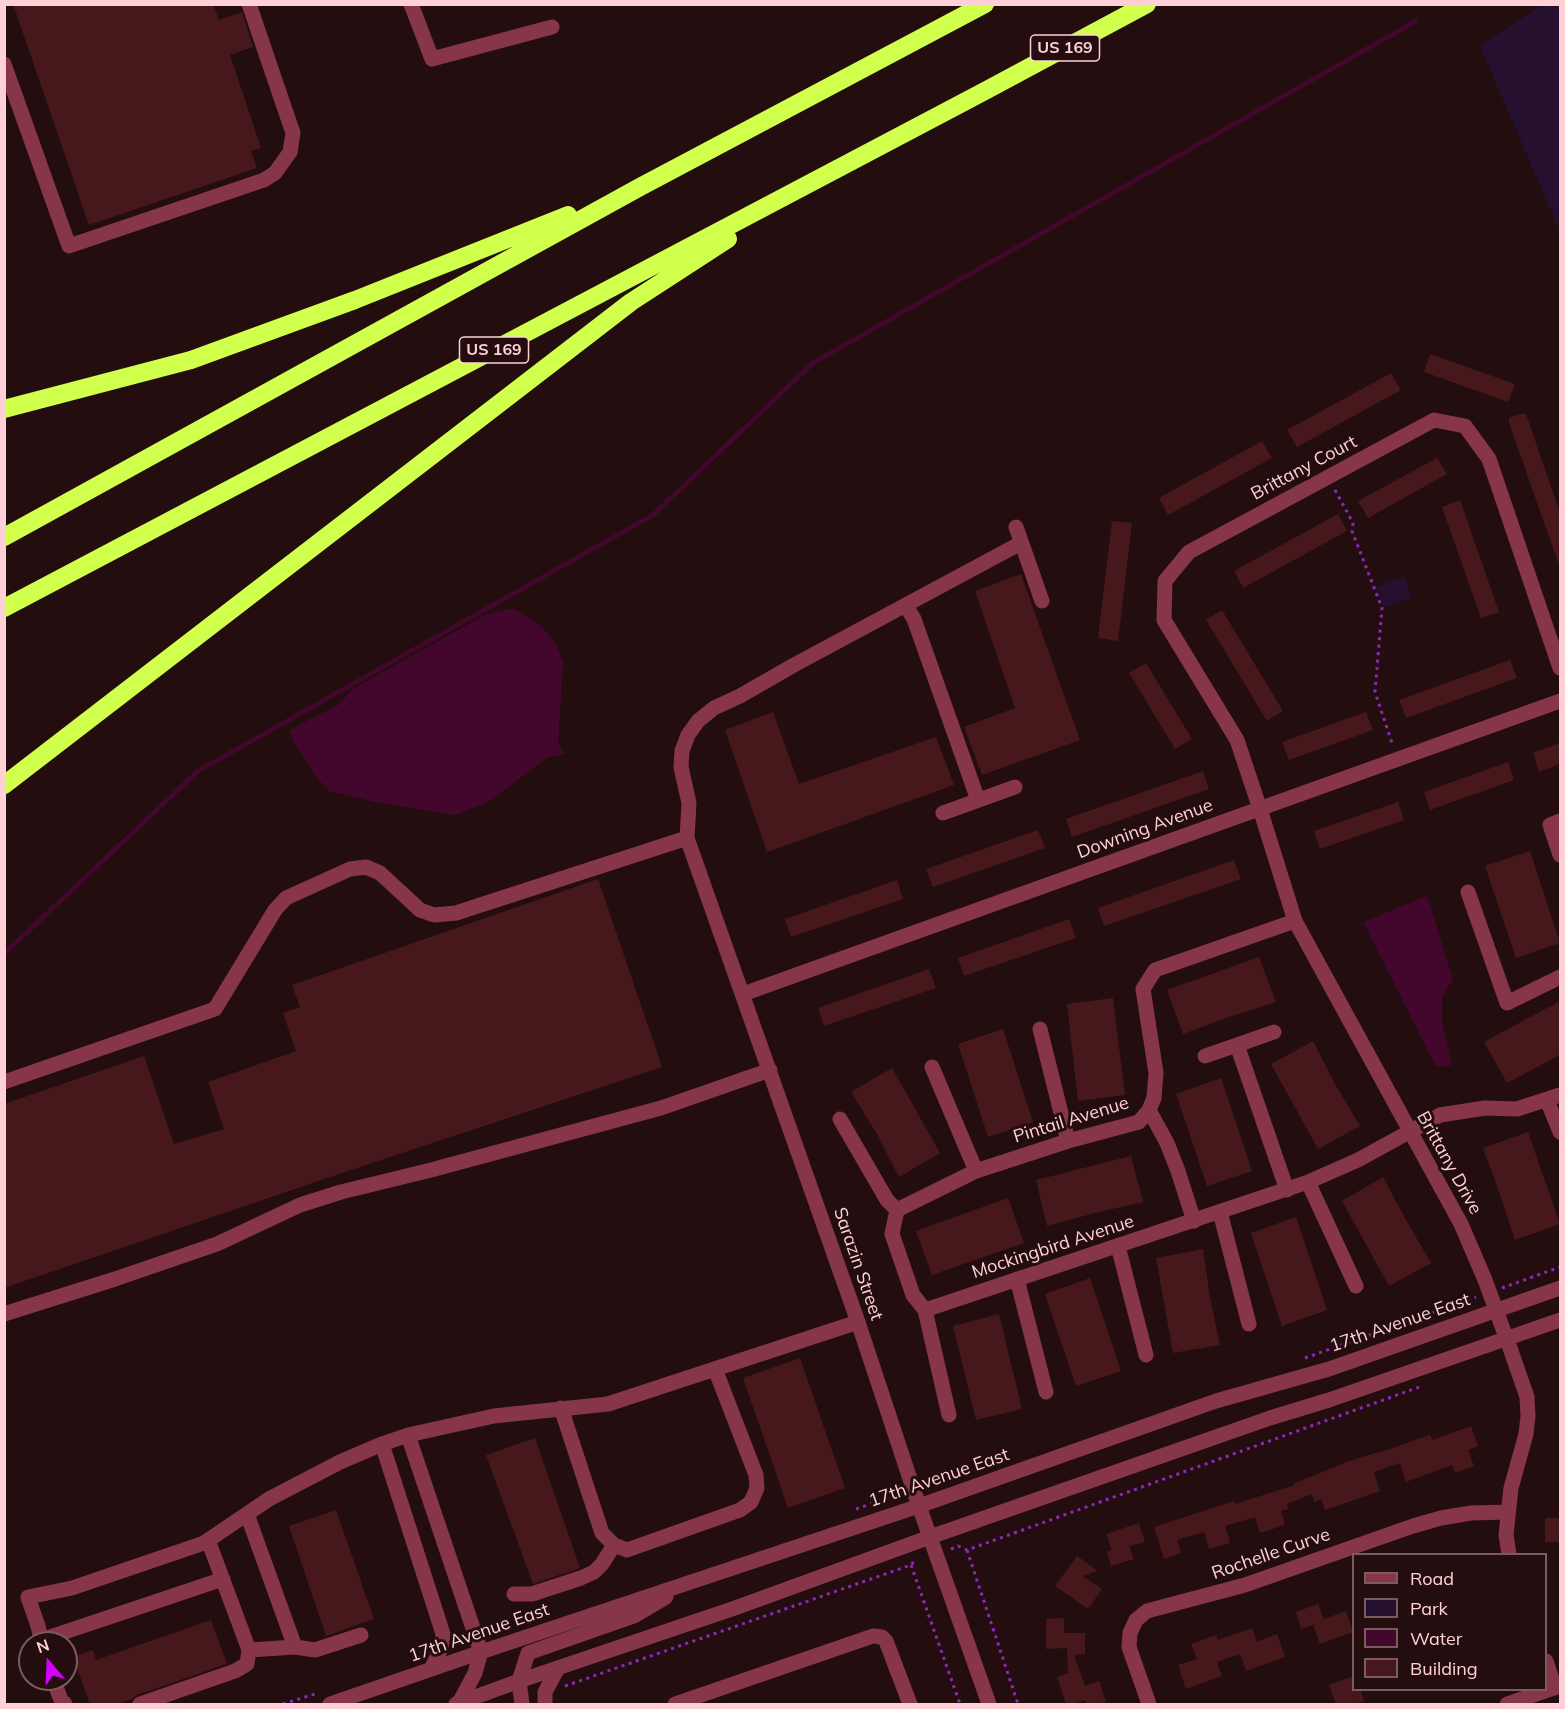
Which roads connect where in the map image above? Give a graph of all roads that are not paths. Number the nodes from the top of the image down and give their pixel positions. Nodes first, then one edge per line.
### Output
1 (249, 4) edge
2 (411, 4) edge
3 (985, 4) edge
4 (1147, 4) edge
5 (552, 27) dead end
6 (5, 67) edge
7 (983, 93) junction
8 (640, 187) junction
9 (4, 410) edge
10 (1016, 527) dead end
11 (4, 537) edge
12 (1021, 543) junction
13 (1042, 601) dead end
14 (906, 606) junction
15 (4, 608) edge
16 (1560, 668) edge
17 (1560, 701) edge
18 (4, 785) edge
19 (1015, 787) dead end
20 (978, 800) junction
21 (1260, 809) junction
22 (943, 813) dead end
23 (1555, 823) edge
24 (687, 838) junction
25 (1560, 855) edge
26 (1468, 892) dead end
27 (1295, 921) junction
28 (1560, 977) edge
29 (743, 994) junction
30 (1040, 1029) dead end
31 (1274, 1032) dead end
32 (1237, 1045) junction
33 (1205, 1056) dead end
34 (932, 1067) dead end
35 (770, 1070) junction
36 (4, 1082) edge
37 (1554, 1098) edge
38 (1149, 1110) junction
39 (840, 1119) dead end
40 (1409, 1131) junction
41 (1560, 1132) edge
42 (1068, 1141) junction
43 (976, 1171) junction
44 (1308, 1182) junction
45 (1287, 1190) junction
46 (897, 1210) junction
47 (1220, 1212) junction
48 (1194, 1221) junction
49 (1118, 1246) junction
50 (1017, 1279) junction
51 (1356, 1286) dead end
52 (1560, 1288) edge
53 (925, 1310) junction
54 (1497, 1310) junction
55 (4, 1314) edge
56 (1560, 1320) edge
57 (858, 1322) junction
58 (1250, 1324) dead end
59 (1507, 1339) junction
60 (1146, 1355) dead end
61 (715, 1369) junction
62 (1046, 1392) dead end
63 (561, 1408) junction
64 (949, 1415) dead end
65 (408, 1435) junction
66 (382, 1444) junction
67 (919, 1506) junction
68 (1507, 1512) junction
69 (247, 1514) junction
70 (930, 1537) junction
71 (208, 1540) junction
72 (614, 1545) junction
73 (1509, 1553) edge
74 (223, 1579) junction
75 (694, 1581) junction
76 (514, 1594) dead end
77 (39, 1631) edge
78 (73, 1631) edge
79 (361, 1635) dead end
80 (295, 1647) junction
81 (249, 1650) junction
82 (481, 1652) junction
83 (1547, 1665) edge
84 (558, 1668) junction
85 (431, 1669) junction
86 (519, 1681) junction
87 (1558, 1687) edge
88 (58, 1691) edge
89 (1546, 1691) edge
90 (65, 1704) edge
91 (140, 1704) edge
92 (330, 1704) edge
93 (458, 1704) edge
94 (522, 1704) edge
95 (545, 1704) edge
96 (675, 1704) edge
97 (910, 1704) edge
98 (989, 1704) edge
99 (1149, 1704) edge
100 (1507, 1704) edge

1 - 6 street
2 - 5 street
3 - 8 highway
4 - 7 highway, US 169
7 - 15 highway, US 169
7 - 18 highway
8 - 9 highway
8 - 11 highway
10 - 12 street
12 - 13 street
12 - 14 street
14 - 20 street
14 - 24 street
16 - 21 street, Brittany Court
17 - 21 street, Downing Avenue
19 - 20 street
20 - 22 street
21 - 27 street, Brittany Drive
21 - 29 street, Downing Avenue
23 - 25 street
24 - 29 street, Sarazin Street
24 - 36 street
26 - 28 street
27 - 38 street, Pintail Avenue
27 - 40 street, Brittany Drive
29 - 35 street, Sarazin Street
30 - 42 street
31 - 32 street
32 - 33 street
32 - 45 street
34 - 43 street
35 - 55 street
35 - 57 street, Sarazin Street
37 - 40 street, Mockingbird Avenue
37 - 41 street
38 - 42 street, Pintail Avenue
38 - 48 street
39 - 46 street
40 - 44 street, Mockingbird Avenue
40 - 54 street, Brittany Drive
42 - 43 street, Pintail Avenue
43 - 46 street, Pintail Avenue
44 - 45 street, Mockingbird Avenue
44 - 51 street
45 - 47 street, Mockingbird Avenue
46 - 53 street
47 - 48 street, Mockingbird Avenue
47 - 58 street
48 - 49 street, Mockingbird Avenue
49 - 50 street, Mockingbird Avenue
49 - 60 street
50 - 53 street, Mockingbird Avenue
50 - 62 street
52 - 54 street, 17th Avenue East
53 - 64 street
54 - 59 street, Brittany Drive
54 - 67 street, 17th Avenue East
56 - 59 street
57 - 61 street
57 - 67 street, Sarazin Street
59 - 68 street, Brittany Drive
59 - 70 street
61 - 63 street
61 - 72 street
63 - 65 street
63 - 72 street
65 - 66 street
65 - 82 street
66 - 69 street
66 - 85 street
67 - 70 street, Sarazin Street
67 - 75 street, 17th Avenue East
68 - 73 street, Brittany Drive
68 - 99 street, Rochelle Curve
69 - 71 street
69 - 80 street
70 - 84 street
70 - 98 street, Sarazin Street
71 - 74 street
71 - 77 street
72 - 76 street
74 - 78 street
74 - 81 street
75 - 82 street, 17th Avenue East
75 - 86 street
79 - 80 street
80 - 81 street
81 - 91 street
82 - 85 street, 17th Avenue East
82 - 93 street
83 - 87 street
84 - 86 street
84 - 95 street
85 - 92 street, 17th Avenue East
86 - 93 street
86 - 94 street
88 - 90 street
89 - 100 street
96 - 97 street

